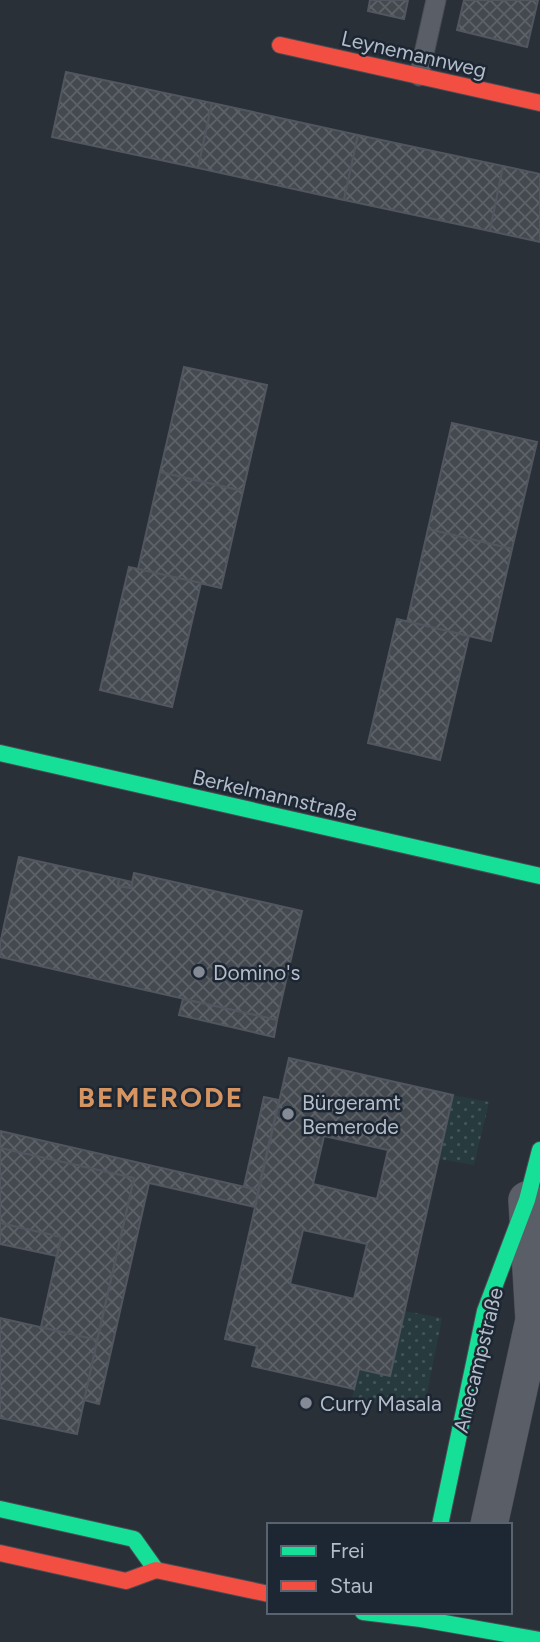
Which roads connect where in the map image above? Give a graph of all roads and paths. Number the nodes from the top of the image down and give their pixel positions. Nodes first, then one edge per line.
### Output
1 (436, 0) edge
2 (279, 45) dead end
3 (419, 76) junction
4 (540, 103) edge
5 (0, 753) edge
6 (540, 876) edge
7 (540, 1150) edge
8 (527, 1200) junction
9 (0, 1509) edge
10 (440, 1523) edge
11 (489, 1523) edge
12 (0, 1553) edge
13 (156, 1570) junction
14 (267, 1594) edge
15 (378, 1614) edge
16 (421, 1620) edge
17 (469, 1627) edge
18 (540, 1640) edge

1 - 3 lane
2 - 3 street, Leynemannweg
3 - 4 street, Leynemannweg
5 - 6 street, Berkelmannstraße
7 - 8 street, Anecampstraße
8 - 10 street, Anecampstraße
8 - 11 street, Anecampstraße
9 - 13 street
12 - 13 street
13 - 14 street
15 - 16 street
16 - 17 street
17 - 18 street

